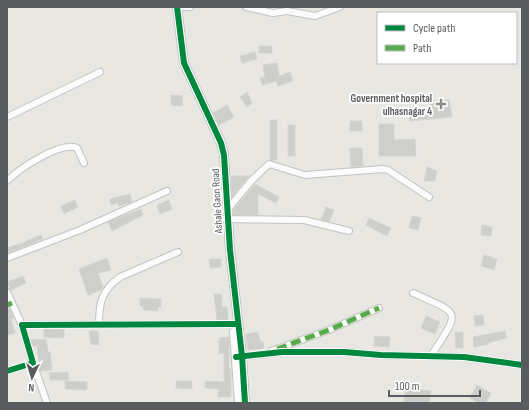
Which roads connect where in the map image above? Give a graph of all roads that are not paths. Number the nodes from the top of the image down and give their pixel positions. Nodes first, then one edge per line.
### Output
1 (177, 7) edge
2 (190, 7) edge
3 (246, 7) edge
4 (340, 7) edge
5 (100, 72) dead end
6 (7, 117) edge
7 (84, 163) dead end
8 (7, 182) edge
9 (167, 190) dead end
10 (428, 197) dead end
11 (225, 215) junction
12 (349, 231) dead end
13 (178, 252) dead end
14 (7, 258) edge
15 (7, 292) edge
16 (413, 294) dead end
17 (10, 304) edge
18 (379, 308) dead end
19 (236, 324) junction
20 (22, 325) junction
21 (99, 325) junction
22 (262, 354) junction
23 (239, 356) junction
24 (431, 356) junction
25 (33, 363) junction
26 (522, 365) edge
27 (7, 371) edge
28 (242, 394) junction
29 (46, 403) edge
30 (238, 403) edge
31 (245, 403) edge

1 - 2 street
1 - 11 street, Ashale Gaon Road
3 - 4 street
5 - 6 street
7 - 8 street
9 - 14 street
10 - 11 street
11 - 12 street
11 - 19 street, Ashale Gaon Road
13 - 21 street
15 - 17 street
16 - 24 street
17 - 20 street
18 - 22 street
19 - 21 street
19 - 23 street, Ashale Gaon Road
20 - 21 street
20 - 25 street
22 - 23 street
22 - 24 street
23 - 28 street, Ashale Gaon Road
24 - 26 street
25 - 27 street
25 - 29 street
28 - 30 street, Ashale Gaon Road
28 - 31 street, Ashale Gaon Road

